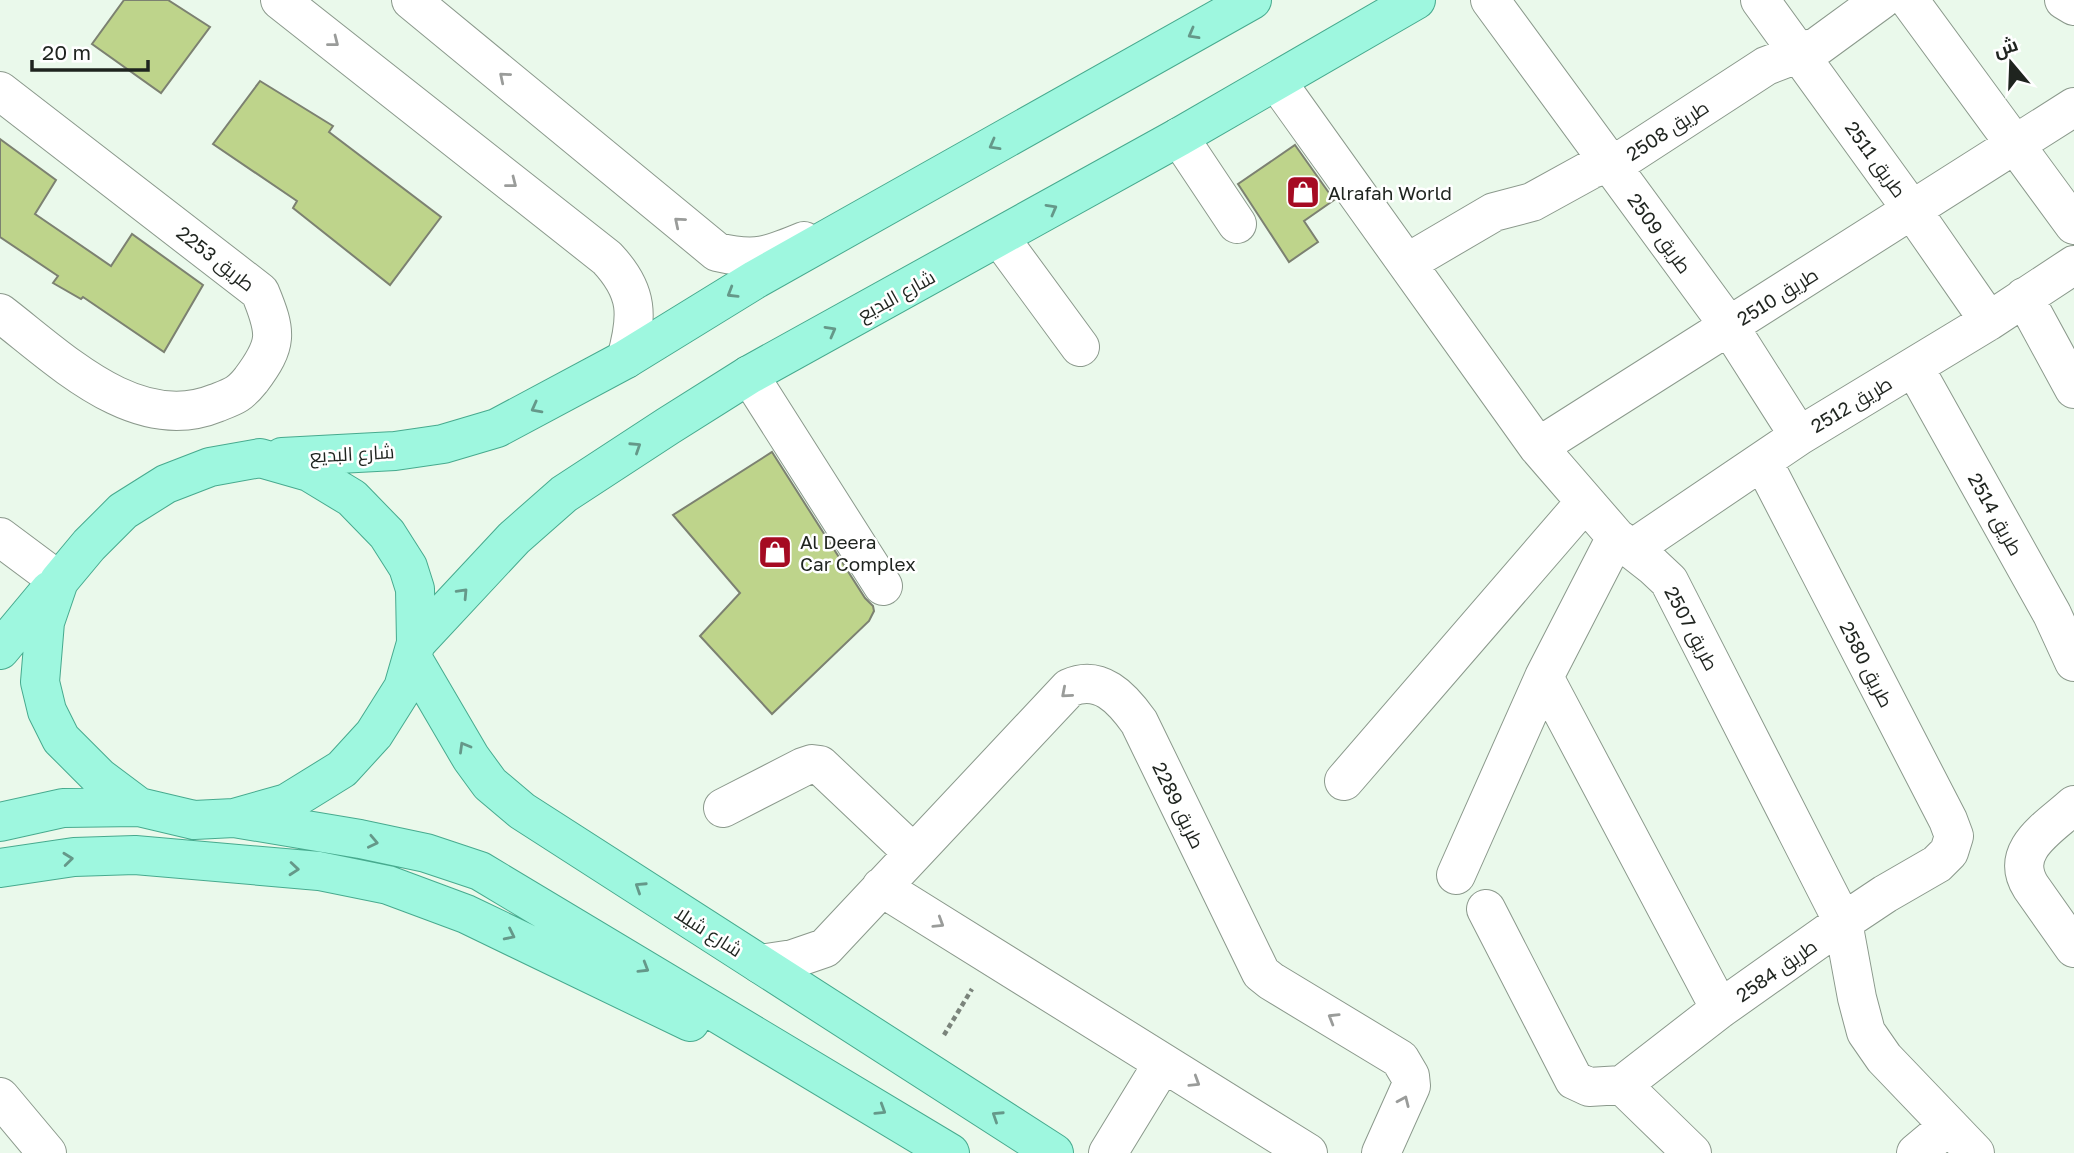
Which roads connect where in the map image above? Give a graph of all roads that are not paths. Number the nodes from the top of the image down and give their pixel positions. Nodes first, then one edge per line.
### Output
1 (280, 0) edge
2 (411, 0) edge
3 (1252, 0) edge
4 (1416, 0) edge
5 (1490, 0) edge
6 (1760, 0) edge
7 (1881, 0) edge
8 (1909, 0) edge
9 (2064, 0) edge
10 (2074, 6) edge
11 (1800, 54) junction
12 (1277, 82) junction
13 (0, 91) edge
14 (2074, 107) edge
15 (1179, 137) junction
16 (2015, 145) junction
17 (1609, 165) junction
18 (896, 201) junction
19 (1912, 210) junction
20 (1237, 224) dead end
21 (2074, 225) edge
22 (1000, 238) junction
23 (1407, 263) junction
24 (2074, 265) edge
25 (2024, 297) junction
26 (0, 313) edge
27 (1989, 321) junction
28 (1729, 326) junction
29 (1080, 347) dead end
30 (626, 359) junction
31 (1914, 367) junction
32 (749, 375) junction
33 (2074, 389) edge
34 (1799, 436) junction
35 (1538, 447) junction
36 (260, 457) junction
37 (1763, 463) junction
38 (1585, 502) junction
39 (0, 537) edge
40 (1624, 543) junction
41 (58, 581) junction
42 (883, 586) dead end
43 (0, 650) edge
44 (415, 651) junction
45 (2074, 662) edge
46 (1544, 677) junction
47 (1344, 781) dead end
48 (2074, 805) edge
49 (139, 807) junction
50 (723, 808) dead end
51 (234, 818) junction
52 (0, 822) edge
53 (913, 853) junction
54 (1937, 864) joint
55 (0, 868) edge
56 (1456, 875) dead end
57 (881, 887) junction
58 (1486, 909) dead end
59 (1843, 922) junction
60 (825, 948) junction
61 (2074, 948) edge
62 (760, 964) junction
63 (830, 1009) junction
64 (1720, 1009) junction
65 (1163, 1063) junction
66 (833, 1081) junction
67 (1622, 1085) junction
68 (0, 1097) edge
69 (1947, 1127) junction
70 (47, 1153) edge
71 (950, 1153) edge
72 (1054, 1153) edge
73 (1108, 1153) edge
74 (1308, 1153) edge
75 (1381, 1153) edge
76 (1692, 1153) edge
77 (1916, 1153) edge
78 (1975, 1153) edge

1 -> 30 street
18 -> 2 street
3 -> 18 main road, شارع البديع
4 - 12 main road, شارع البديع
5 - 17 street, طريق 2509
6 - 11 street, طريق 2511
7 - 11 street, طريق 2508
8 - 16 street
9 - 10 street
11 - 17 street, طريق 2508
11 - 19 street, طريق 2511
12 - 15 main road, شارع البديع
12 - 23 street, طريق 2507
13 - 26 street, طريق 2253
14 - 16 street, طريق 2510
15 - 20 street
22 -> 15 main road, شارع البديع
16 - 19 street, طريق 2510
16 - 21 street
17 - 23 street, طريق 2508
17 - 28 street, طريق 2509
18 -> 30 main road, شارع البديع
19 - 27 street, طريق 2511
19 - 28 street, طريق 2510
22 - 29 street
32 -> 22 main road, شارع البديع
23 - 35 street, طريق 2507
24 - 25 street, طريق 2512
25 - 27 street, طريق 2512
25 - 33 street
27 - 31 street, طريق 2512
28 - 34 street, طريق 2509
28 - 35 street, طريق 2510
30 -> 36 main road, شارع البديع
31 - 34 street, طريق 2512
31 - 45 street, طريق 2514
32 - 42 street
44 -> 32 main road, شارع البديع
34 - 37 street, طريق 2512
35 - 38 street, طريق 2507
36 - 41 main road, شارع البديع
36 - 44 main road
37 - 40 street, طريق 2512
37 - 54 street, طريق 2580
38 - 40 street, طريق 2507
38 - 47 street
39 - 41 street
40 - 46 street
40 - 59 street, طريق 2507
41 - 43 main road
41 - 49 main road
44 - 51 main road
62 -> 44 main road, شارع شيلا
46 - 56 street
46 - 64 street
48 - 61 street
49 - 51 main road
49 - 52 main road
50 - 53 street
51 -> 66 main road
53 - 57 street, طريق 2289
75 -> 53 street, طريق 2289
54 - 59 street, طريق 2584
55 -> 66 main road
57 - 60 street, طريق 2289
57 -> 65 street
58 - 67 street
59 - 64 street, طريق 2584
59 - 69 street, طريق 2507
60 - 62 street, طريق 2289
60 - 63 street
62 - 63 main road, شارع شيلا
72 -> 63 main road, شارع شيلا
64 - 67 street, طريق 2584
65 - 73 street
65 -> 74 street
66 -> 71 main road
67 - 76 street
68 - 70 street
69 - 77 street
69 - 78 street, طريق 2507

